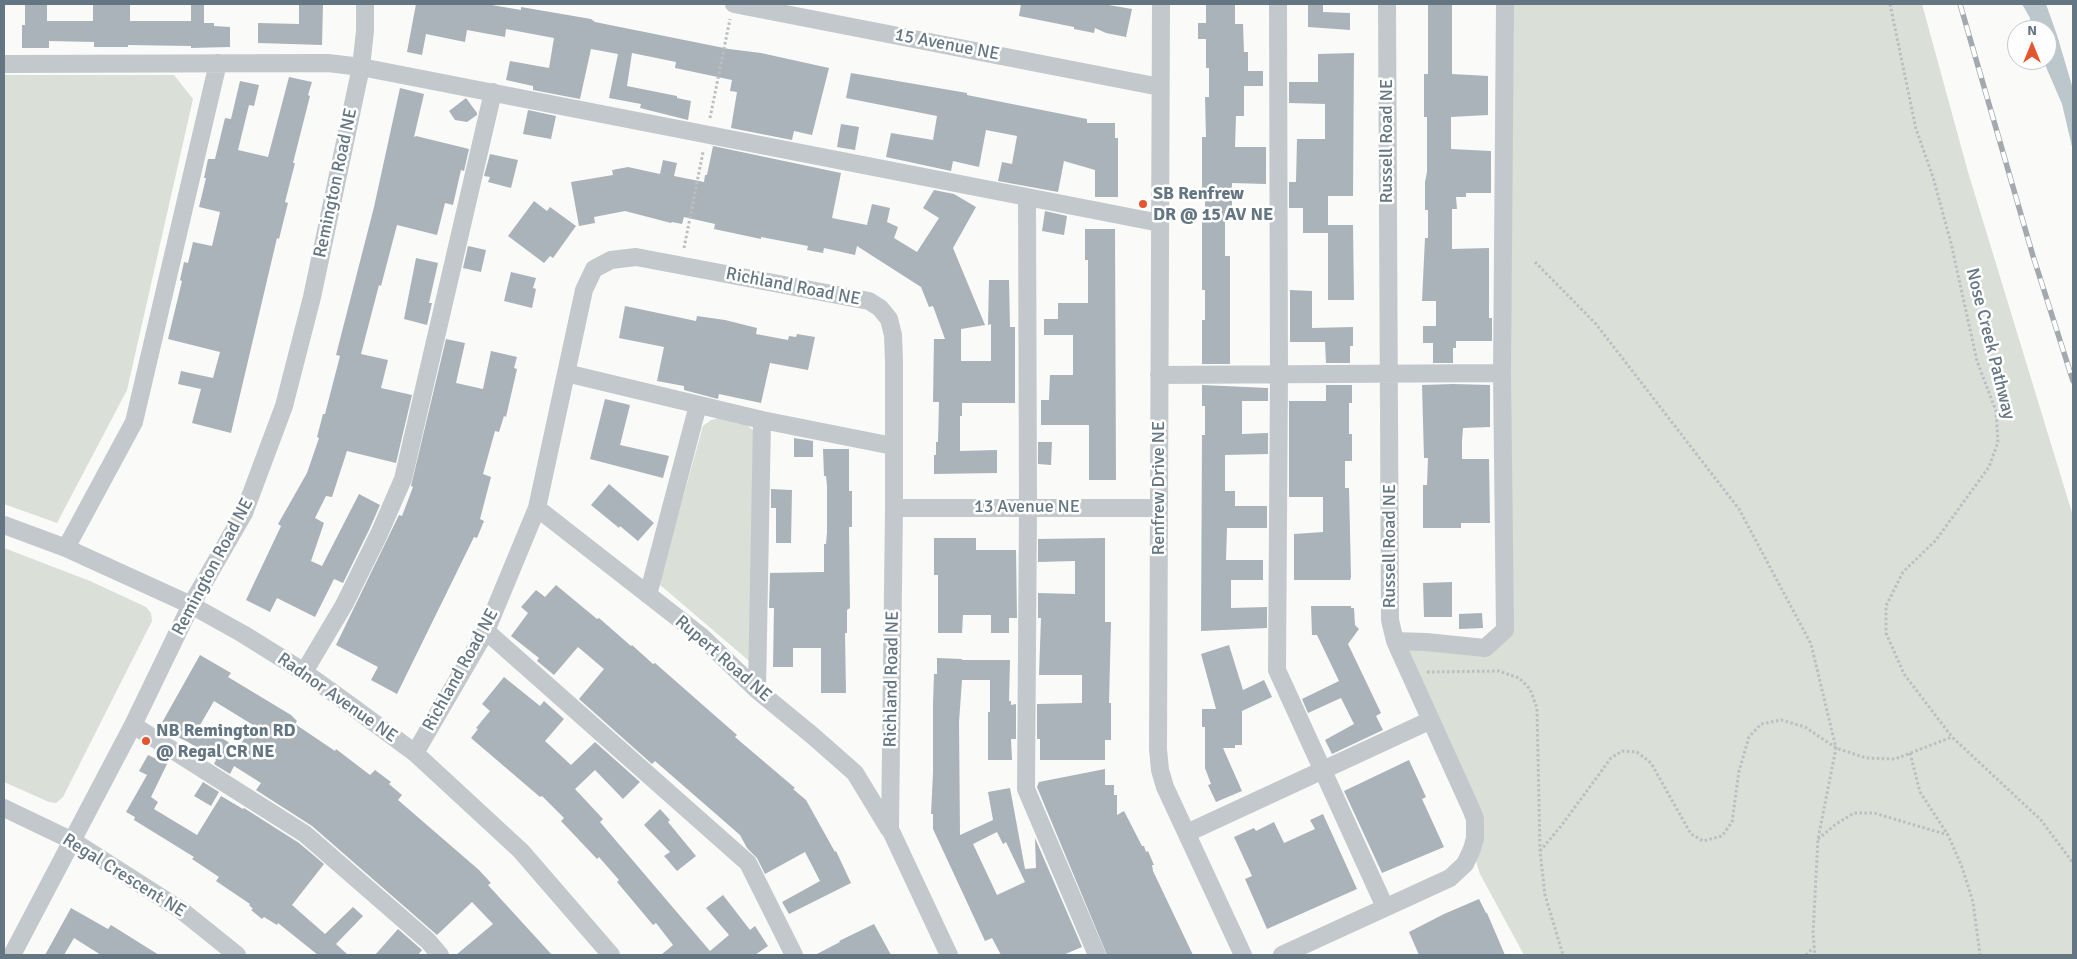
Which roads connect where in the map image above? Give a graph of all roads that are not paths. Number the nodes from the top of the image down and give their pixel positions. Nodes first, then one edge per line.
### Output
1 (365, 4) edge
2 (1161, 4) edge
3 (1278, 4) edge
4 (1387, 4) edge
5 (1505, 4) edge
6 (732, 8) edge
7 (218, 63) junction
8 (4, 64) edge
9 (361, 67) junction
10 (1160, 87) junction
11 (493, 92) junction
12 (1027, 197) junction
13 (1160, 223) junction
14 (566, 373) junction
15 (1502, 373) junction
16 (1279, 374) junction
17 (1159, 375) junction
18 (1389, 375) junction
19 (698, 405) junction
20 (762, 420) junction
21 (893, 446) junction
22 (1028, 507) junction
23 (537, 508) junction
24 (894, 508) junction
25 (1159, 508) junction
26 (4, 525) edge
27 (66, 548) junction
28 (648, 595) junction
29 (191, 605) junction
30 (486, 631) junction
31 (1395, 641) junction
32 (304, 672) junction
33 (757, 690) junction
34 (1431, 720) junction
35 (134, 726) junction
36 (415, 753) junction
37 (1322, 771) junction
38 (4, 808) edge
39 (890, 829) junction
40 (1187, 833) junction
41 (73, 841) junction
42 (1385, 907) junction
43 (11, 953) edge
44 (238, 955) edge
45 (440, 955) edge
46 (611, 955) edge
47 (794, 955) edge
48 (949, 955) edge
49 (1097, 955) edge
50 (1243, 955) edge
51 (1282, 955) edge

1 - 9 street, Remington Road NE
2 - 10 street, Renfrew Drive NE
3 - 16 street
4 - 18 street, Russell Road NE
5 - 15 street
6 - 10 street, 15 Avenue NE
7 - 8 street
7 - 9 street
7 - 27 street
9 - 11 street
9 - 29 street, Remington Road NE
10 - 13 street, Renfrew Drive NE
11 - 12 street
11 - 32 street
12 - 13 street
12 - 22 street
13 - 17 street, Renfrew Drive NE
14 - 19 street
14 - 21 street, Richland Road NE
14 - 23 street, Richland Road NE
15 - 18 street
15 - 31 street
16 - 17 street
16 - 18 street
16 - 37 street
17 - 25 street, Renfrew Drive NE
18 - 31 street, Russell Road NE
19 - 20 street
19 - 28 street
20 - 21 street
20 - 33 street
21 - 24 street, Richland Road NE
22 - 24 street, 13 Avenue NE
22 - 25 street, 13 Avenue NE
22 - 49 street
23 - 28 street, Rupert Road NE
23 - 30 street, Richland Road NE
24 - 39 street, Richland Road NE
25 - 40 street, Renfrew Drive NE
26 - 27 street, Radnor Avenue NE
27 - 29 street, Radnor Avenue NE
28 - 33 street, Rupert Road NE
29 - 32 street, Radnor Avenue NE
29 - 35 street, Remington Road NE
30 - 36 street, Richland Road NE
30 - 47 street
31 - 34 street, Russell Road NE
32 - 36 street, Radnor Avenue NE
33 - 39 street, Rupert Road NE
34 - 37 street
34 - 42 street, Russell Road NE
35 - 41 street, Remington Road NE
35 - 45 street
36 - 46 street, Radnor Avenue NE
37 - 40 street
37 - 42 street
38 - 41 street, Regal Crescent NE
39 - 48 street, Richland Road NE
40 - 50 street, Renfrew Drive NE
41 - 43 street, Remington Road NE
41 - 44 street, Regal Crescent NE
42 - 51 street, Russell Road NE

